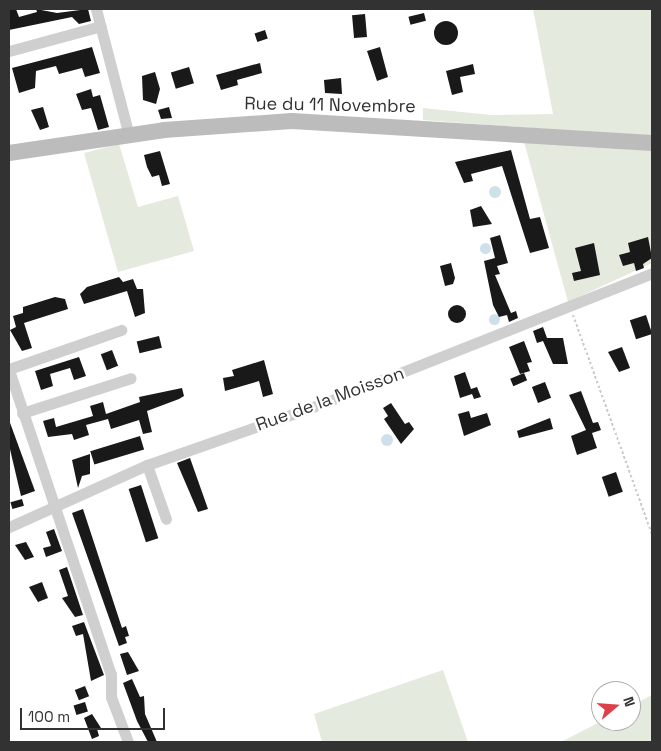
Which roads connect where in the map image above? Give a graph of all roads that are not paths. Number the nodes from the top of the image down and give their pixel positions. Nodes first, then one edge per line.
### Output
1 (96, 9) edge
2 (101, 26) junction
3 (9, 51) edge
4 (129, 136) junction
5 (652, 143) edge
6 (9, 153) edge
7 (652, 273) edge
8 (121, 330) dead end
9 (9, 369) edge
10 (131, 378) dead end
11 (22, 413) junction
12 (147, 465) junction
13 (55, 506) junction
14 (166, 519) dead end
15 (9, 527) edge
16 (128, 742) edge

1 - 2 street
2 - 3 street
2 - 4 street
4 - 5 street, Rue du 11 Novembre
4 - 6 street, Rue du 11 Novembre
7 - 12 street, Rue de la Moisson
8 - 9 street
9 - 11 street
10 - 11 street
11 - 13 street
12 - 13 street, Rue de la Moisson
12 - 14 street
13 - 15 street, Rue de la Moisson
13 - 16 street

